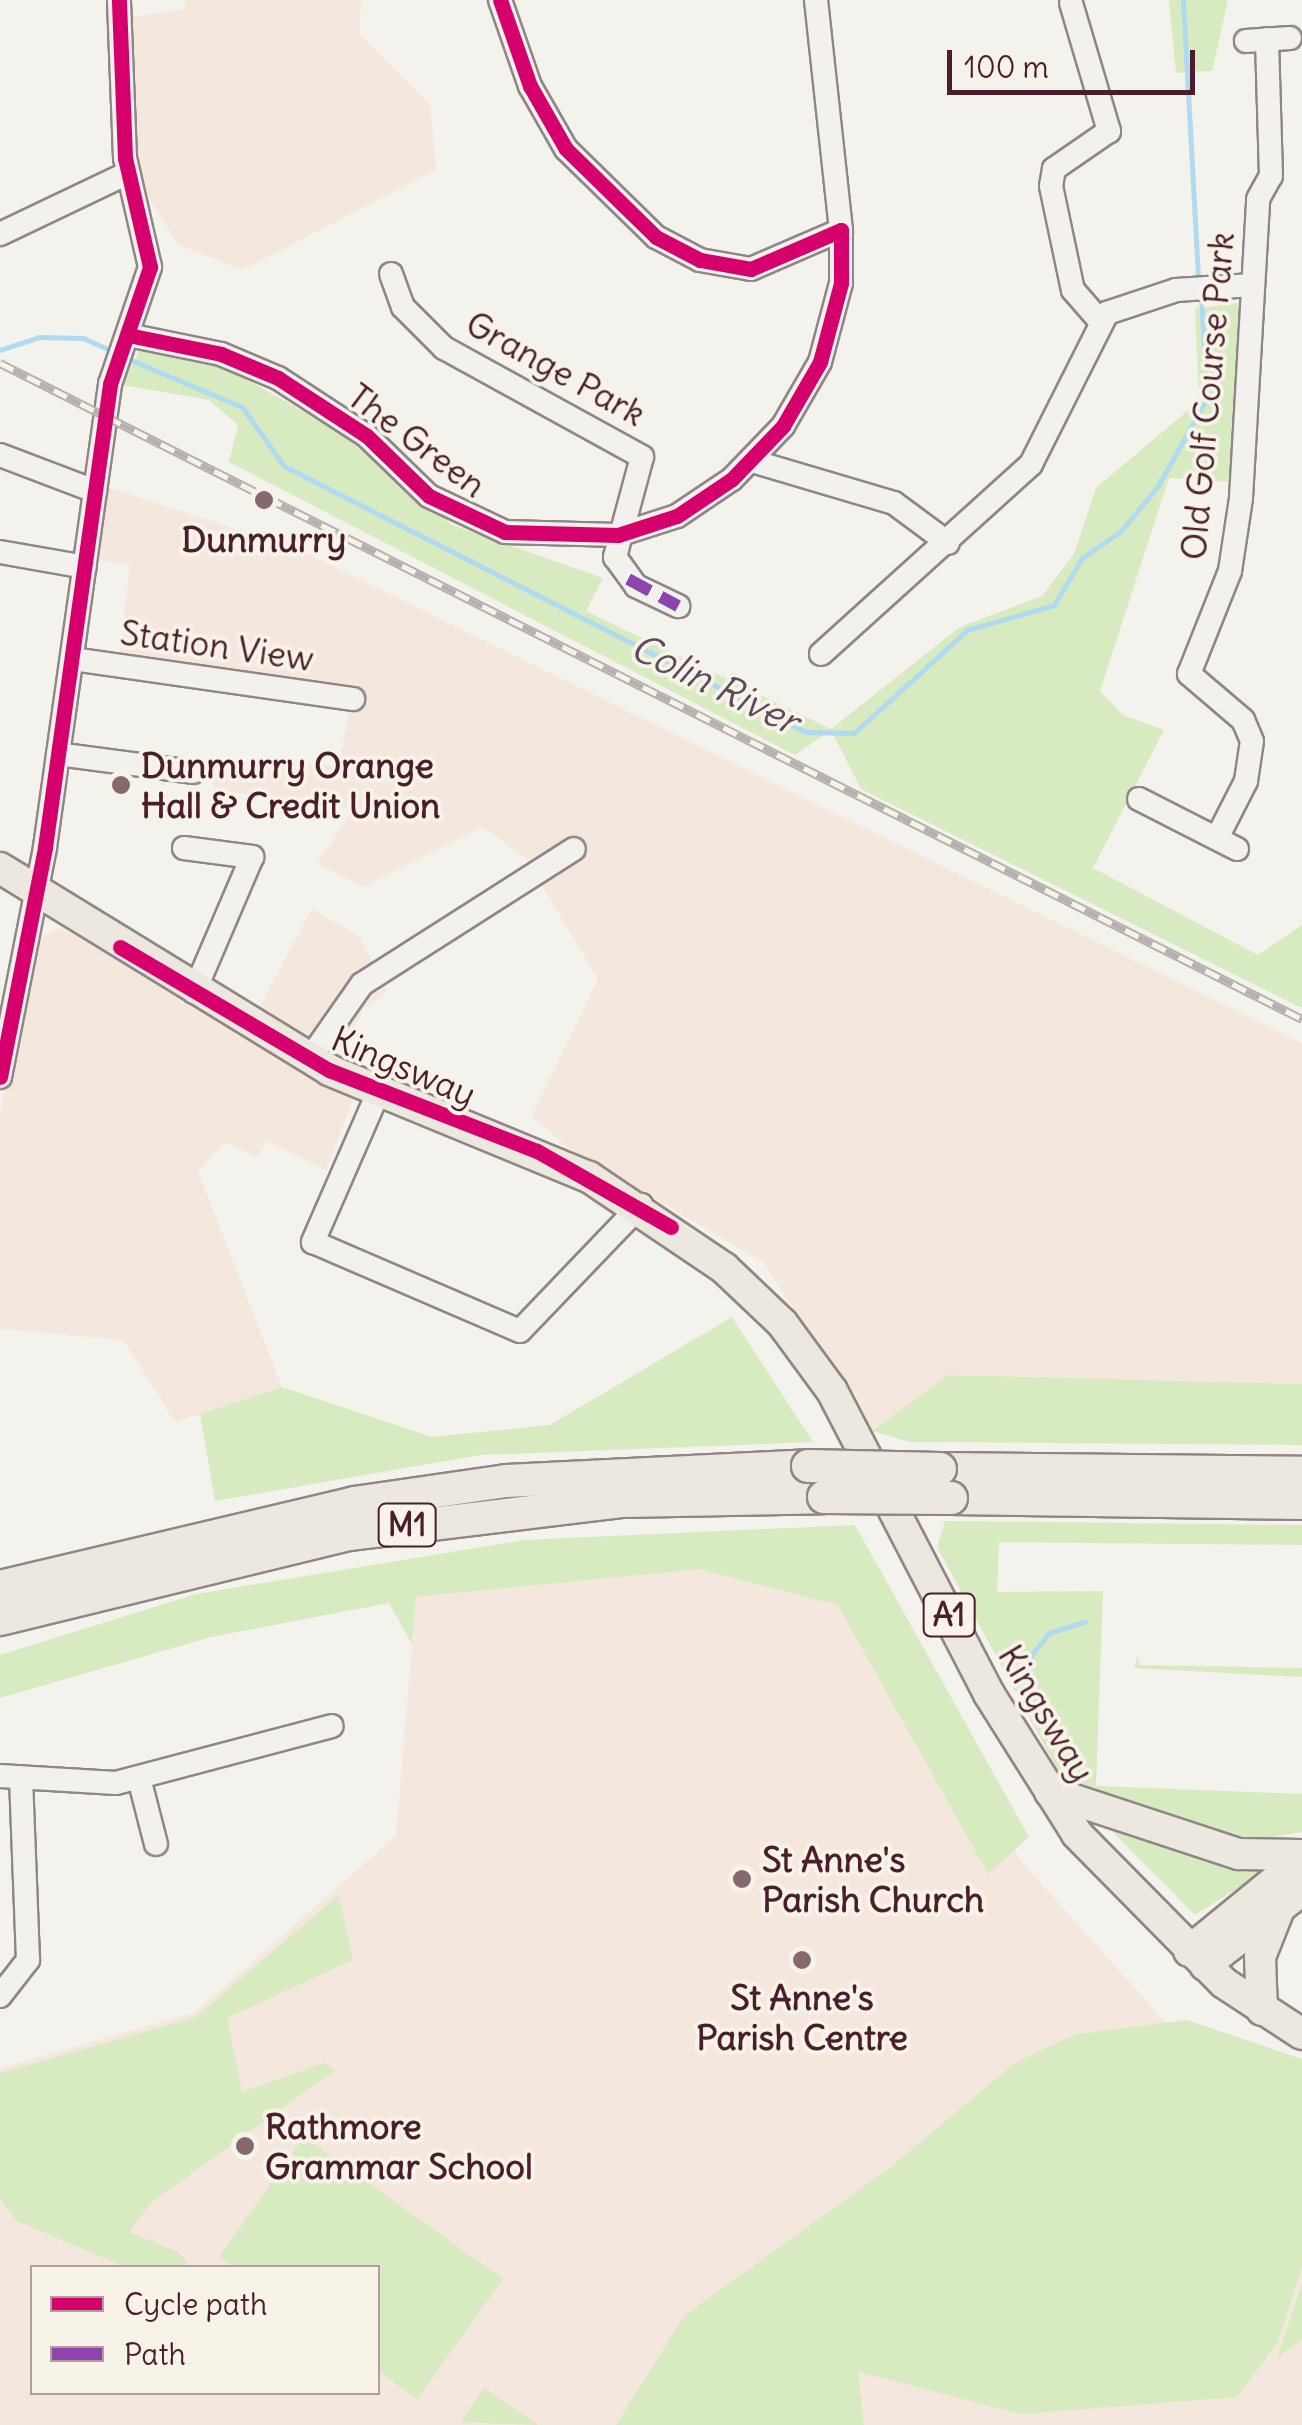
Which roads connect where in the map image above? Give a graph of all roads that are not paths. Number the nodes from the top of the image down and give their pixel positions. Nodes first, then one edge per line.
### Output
1 (120, 0) edge
2 (500, 0) edge
3 (816, 0) edge
4 (1071, 3) dead end
5 (1268, 39) dead end
6 (128, 173) junction
7 (2, 228) edge
8 (841, 230) junction
9 (391, 274) dead end
10 (1253, 285) junction
11 (1100, 321) junction
12 (127, 339) junction
13 (0, 455) edge
14 (752, 461) junction
15 (95, 490) junction
16 (618, 535) junction
17 (948, 543) junction
18 (0, 552) edge
19 (85, 567) junction
20 (678, 606) dead end
21 (821, 654) dead end
22 (72, 659) junction
23 (352, 699) dead end
24 (58, 754) junction
25 (193, 772) dead end
26 (1139, 799) dead end
27 (184, 848) dead end
28 (574, 848) dead end
29 (0, 868) edge
30 (36, 893) junction
31 (194, 992) junction
32 (310, 1058) junction
33 (0, 1078) edge
34 (378, 1092) junction
35 (642, 1205) junction
36 (1302, 1473) edge
37 (945, 1484) junction
38 (1302, 1503) edge
39 (0, 1587) edge
40 (0, 1618) edge
41 (332, 1726) dead end
42 (10, 1776) edge
43 (138, 1778) junction
44 (1050, 1792) junction
45 (156, 1844) dead end
46 (1302, 1857) edge
47 (1291, 1898) edge
48 (1197, 1958) junction
49 (0, 1996) edge
50 (1262, 2010) junction
51 (1302, 2034) edge

1 - 6 street
2 - 8 street
3 - 8 street, The Green
4 - 11 street
5 - 10 street, Old Golf Course Park
6 - 7 street
6 - 12 street
8 - 14 street, The Green
9 - 16 street, Grange Park
10 - 11 street
10 - 26 street, Old Golf Course Park
11 - 17 street
12 - 15 street
12 - 16 street, The Green
13 - 15 street
14 - 16 street, The Green
14 - 17 street
15 - 19 street
16 - 20 street
17 - 21 street
18 - 19 street
19 - 22 street
22 - 23 street, Station View
22 - 24 street
24 - 25 street
24 - 30 street
27 - 31 street
28 - 32 street
29 - 30 main road, Kingsway / A1
30 - 31 main road, Kingsway / A1
30 - 33 street
31 - 32 main road, Kingsway / A1
32 - 34 main road, Kingsway / A1
34 - 35 main road, Kingsway / A1
34 - 35 street
35 - 44 main road, Kingsway / A1
36 - 37 highway, M1
37 - 38 highway, M1
37 - 39 highway, M1, bridge
37 - 40 highway, M1, bridge
41 - 43 street
42 - 43 street
42 - 49 street
43 - 45 street
44 - 46 main road
44 - 48 main road, Kingsway / A1
46 - 48 main road
47 - 48 main road
47 - 50 main road
48 - 50 main road, A1
50 - 51 main road, A1

